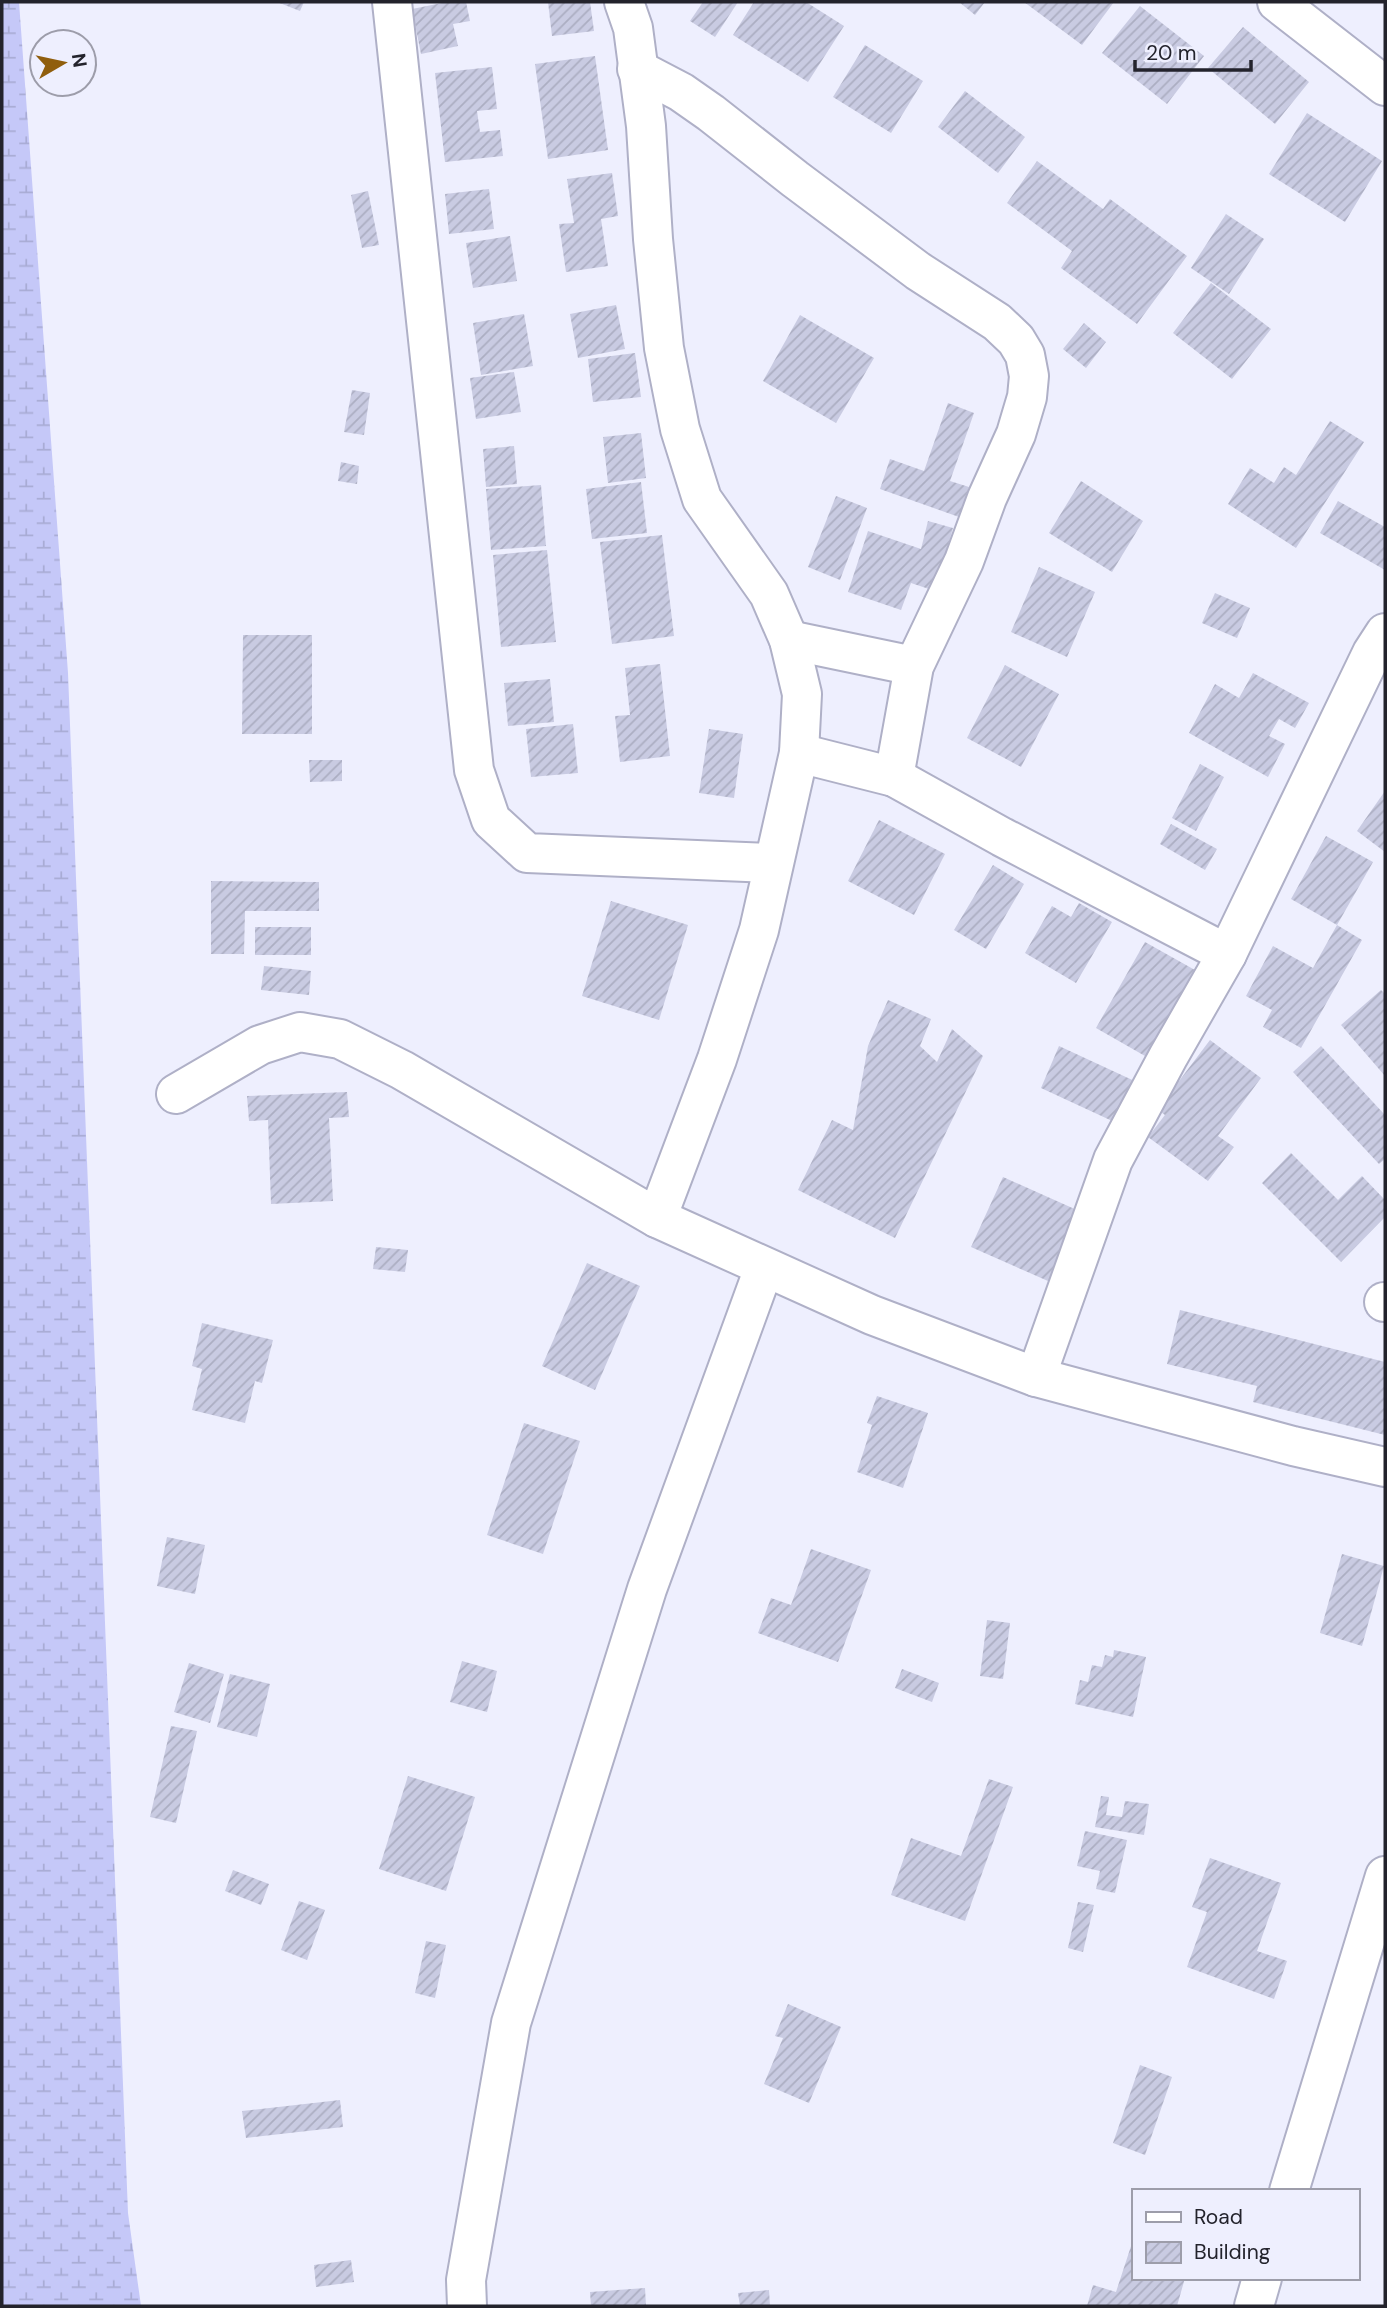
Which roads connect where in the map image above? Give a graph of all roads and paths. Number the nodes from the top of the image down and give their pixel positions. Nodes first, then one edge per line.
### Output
1 (392, 2) edge
2 (1277, 2) edge
3 (637, 11) edge
4 (638, 69) junction
5 (1385, 86) edge
6 (1385, 634) edge
7 (789, 640) junction
8 (914, 666) junction
9 (799, 753) junction
10 (894, 777) junction
11 (772, 863) junction
12 (1227, 954) junction
13 (176, 1094) dead end
14 (657, 1218) junction
15 (764, 1268) junction
16 (1036, 1377) junction
17 (1385, 1467) edge
18 (1385, 1876) edge
19 (1290, 2189) edge
20 (1261, 2280) edge
21 (467, 2306) edge
22 (1254, 2306) edge

1 - 11 street
2 - 5 street
3 - 4 street
4 - 7 street
4 - 8 street
6 - 12 street
7 - 8 street
7 - 9 street
8 - 10 street
9 - 10 street
9 - 11 street
10 - 12 street
11 - 14 street
12 - 16 street
13 - 14 street
14 - 15 street
15 - 16 street
15 - 21 street
16 - 17 street
18 - 19 street
20 - 22 street

